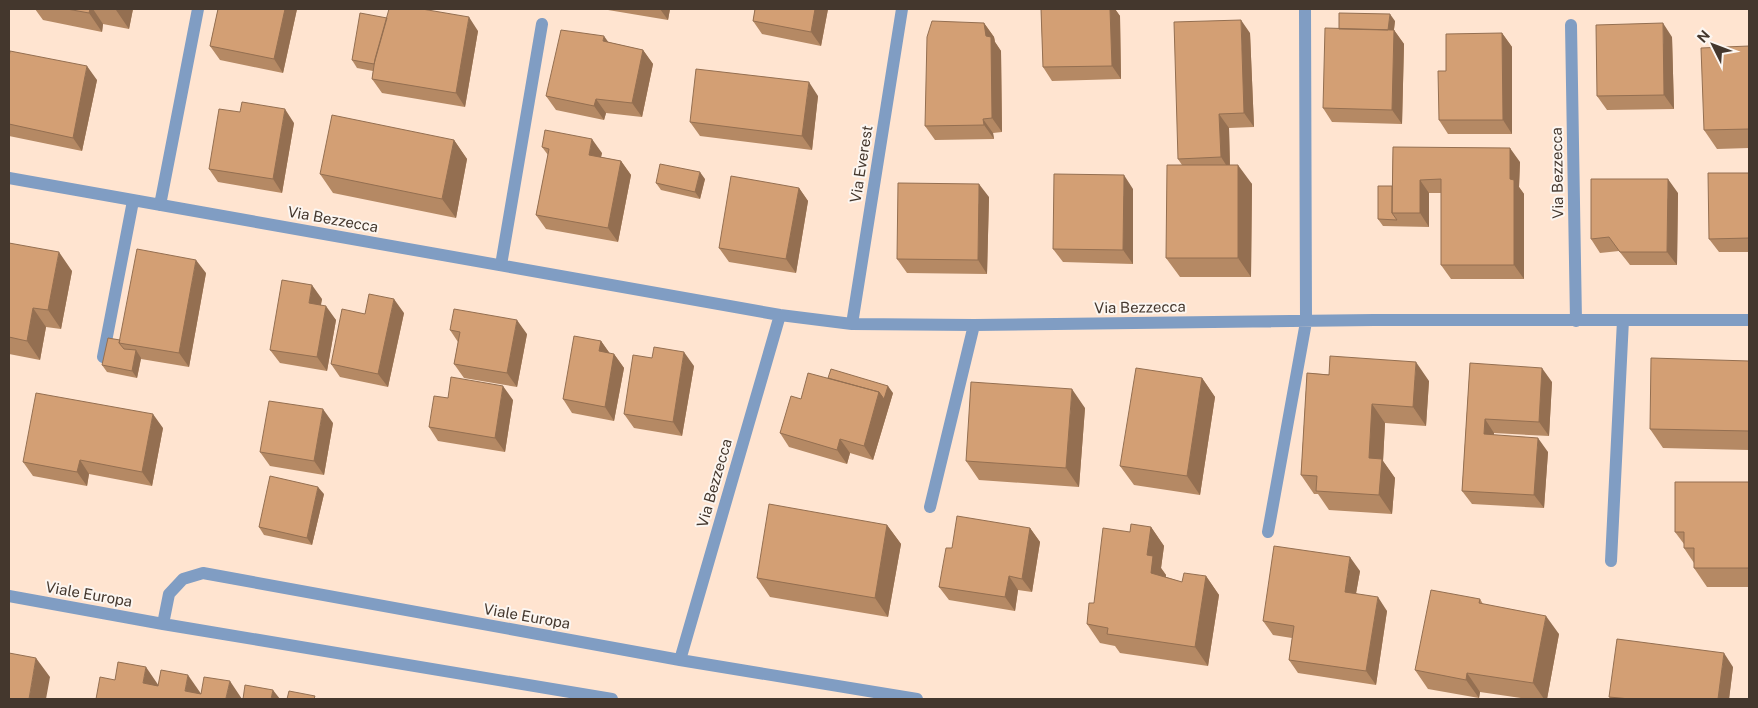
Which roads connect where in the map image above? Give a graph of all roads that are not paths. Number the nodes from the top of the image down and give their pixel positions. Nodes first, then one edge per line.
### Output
1 (198, 9) edge
2 (902, 9) edge
3 (1305, 9) edge
4 (542, 24) dead end
5 (1571, 25) dead end
6 (9, 178) edge
7 (133, 201) junction
8 (160, 206) junction
9 (501, 265) junction
10 (780, 315) junction
11 (1623, 320) junction
12 (1749, 320) edge
13 (1576, 321) junction
14 (1306, 322) junction
15 (852, 324) junction
16 (974, 325) junction
17 (104, 357) edge
18 (930, 507) dead end
19 (1268, 532) dead end
20 (1611, 561) dead end
21 (9, 596) edge
22 (163, 624) junction
23 (680, 660) junction
24 (612, 699) edge
25 (917, 699) edge

1 - 8 street
2 - 15 street, Via Everest
3 - 14 street
4 - 9 street
5 - 13 street, Via Bezzecca
6 - 7 street, Via Bezzecca
7 - 8 street, Via Bezzecca
7 - 17 street
8 - 9 street, Via Bezzecca
9 - 10 street, Via Bezzecca
10 - 15 street, Via Bezzecca
10 - 23 street, Via Bezzecca
11 - 12 street, Via Bezzecca
11 - 13 street, Via Bezzecca
11 - 20 street
13 - 14 street, Via Bezzecca
14 - 16 street, Via Bezzecca
14 - 19 street
15 - 16 street, Via Bezzecca
16 - 18 street
21 - 22 street, Viale Europa
22 - 23 street, Viale Europa
22 - 24 street, Viale Europa
23 - 25 street, Viale Europa

